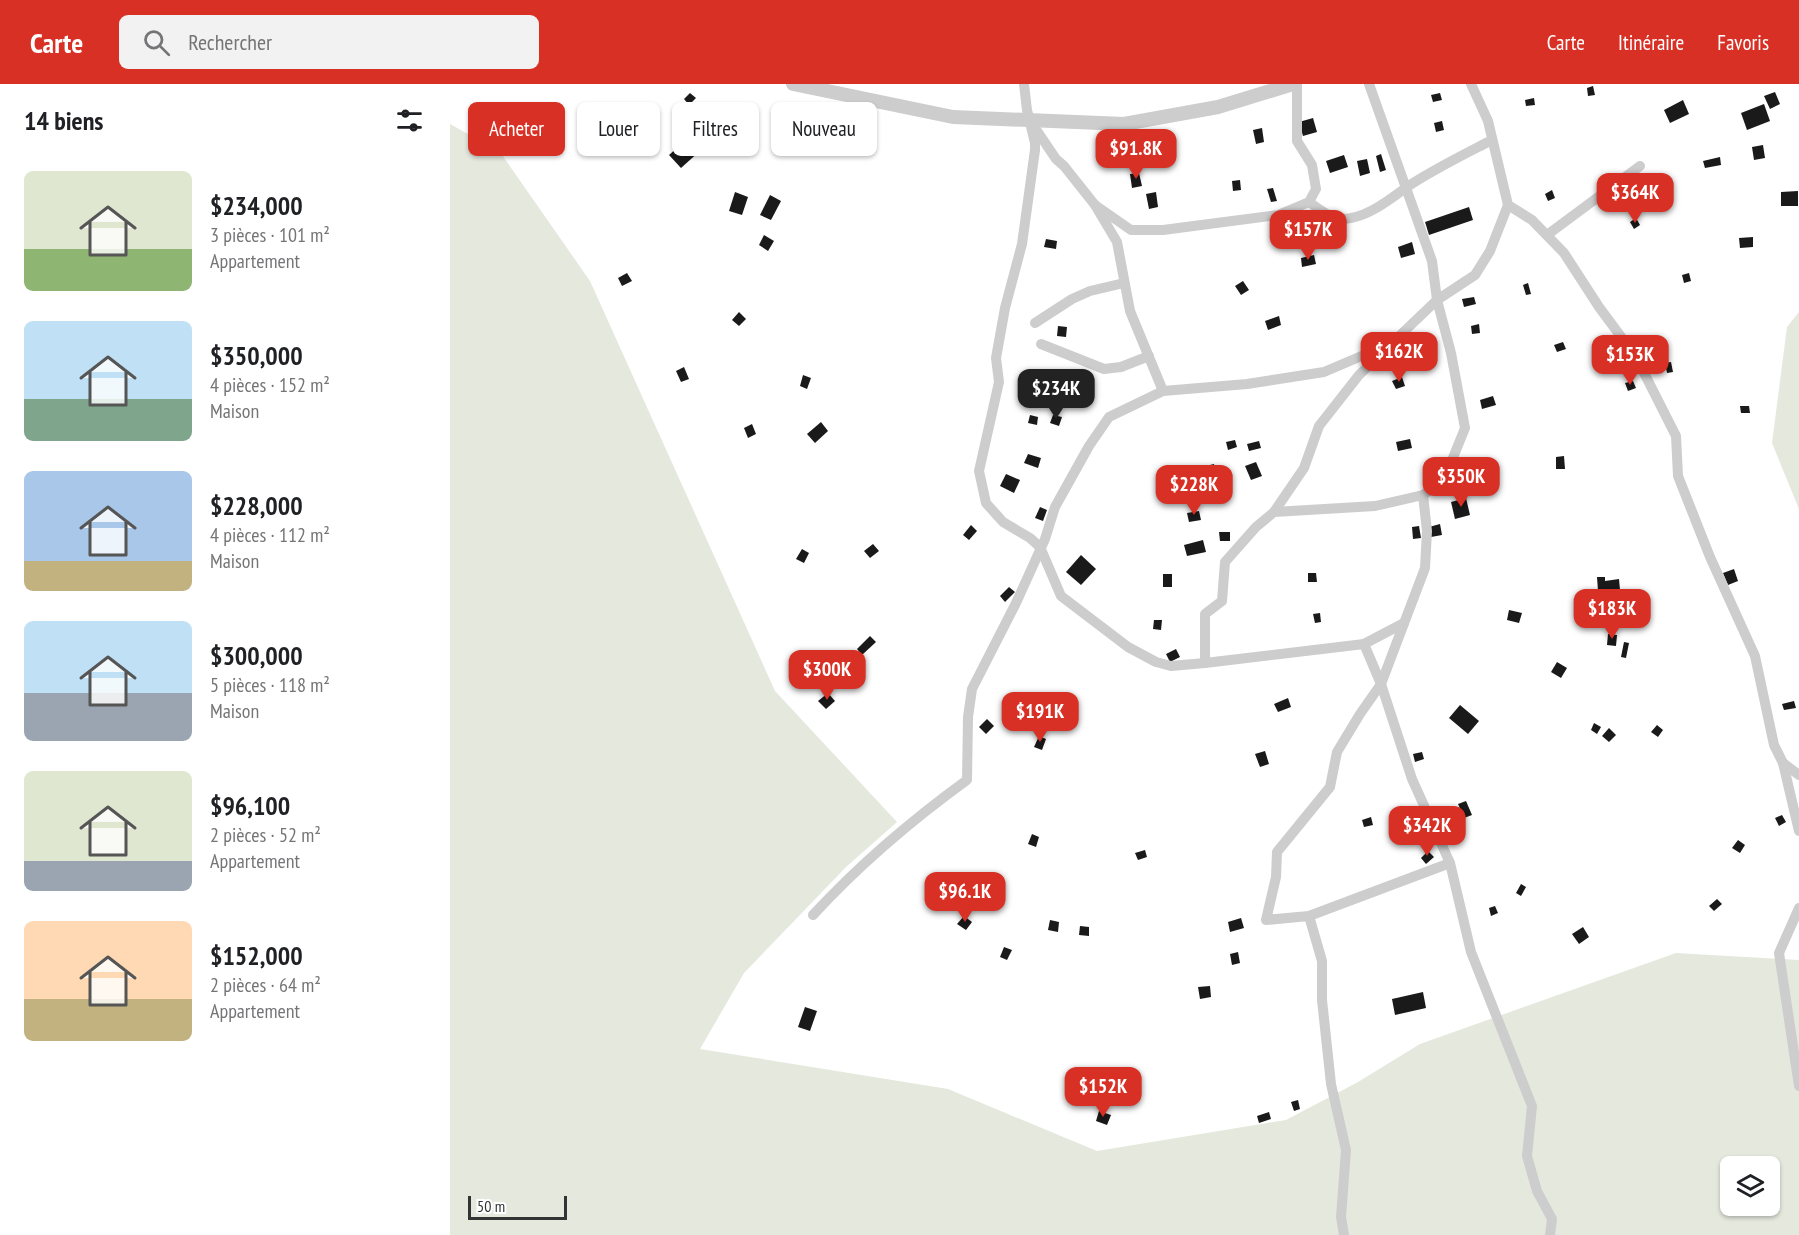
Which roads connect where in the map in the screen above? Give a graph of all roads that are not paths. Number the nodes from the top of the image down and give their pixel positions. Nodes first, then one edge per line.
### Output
1 (793, 84) edge
2 (1024, 84) edge
3 (1295, 84) edge
4 (1369, 84) edge
5 (1471, 84) edge
6 (1030, 120) junction
7 (1492, 141) junction
8 (1640, 166) dead end
9 (1407, 187) junction
10 (1310, 202) junction
11 (1095, 205) junction
12 (1508, 205) junction
13 (1547, 235) junction
14 (1124, 283) junction
15 (1437, 300) junction
16 (1035, 323) dead end
17 (1392, 343) junction
18 (1041, 344) dead end
19 (1149, 356) junction
20 (1163, 391) junction
21 (1423, 495) junction
22 (1274, 512) junction
23 (1040, 547) junction
24 (1404, 623) junction
25 (1364, 644) junction
26 (1205, 663) junction
27 (1381, 684) junction
28 (1784, 763) junction
29 (1799, 775) edge
30 (1799, 831) edge
31 (1450, 863) junction
32 (1799, 908) edge
33 (813, 915) dead end
34 (1309, 916) junction
35 (1799, 1086) edge
36 (1344, 1235) edge
37 (1550, 1235) edge

1 - 6 street
2 - 6 street
3 - 6 street
3 - 10 street
4 - 9 street
5 - 7 street
6 - 11 street
6 - 23 street
7 - 9 street
7 - 12 street
8 - 13 street
9 - 10 street
9 - 15 street
10 - 11 street
11 - 14 street
12 - 13 street
12 - 15 street
13 - 28 street
14 - 16 street
14 - 19 street
15 - 17 street
15 - 21 street
17 - 20 street
17 - 22 street
18 - 19 street
19 - 20 street
20 - 23 street
21 - 22 street
21 - 24 street
22 - 26 street
23 - 26 street
23 - 33 street
24 - 25 street
24 - 27 street
25 - 26 street
25 - 27 street
27 - 31 street
27 - 34 street
28 - 29 street
28 - 30 street
31 - 34 street
31 - 37 street
32 - 35 street
34 - 36 street

